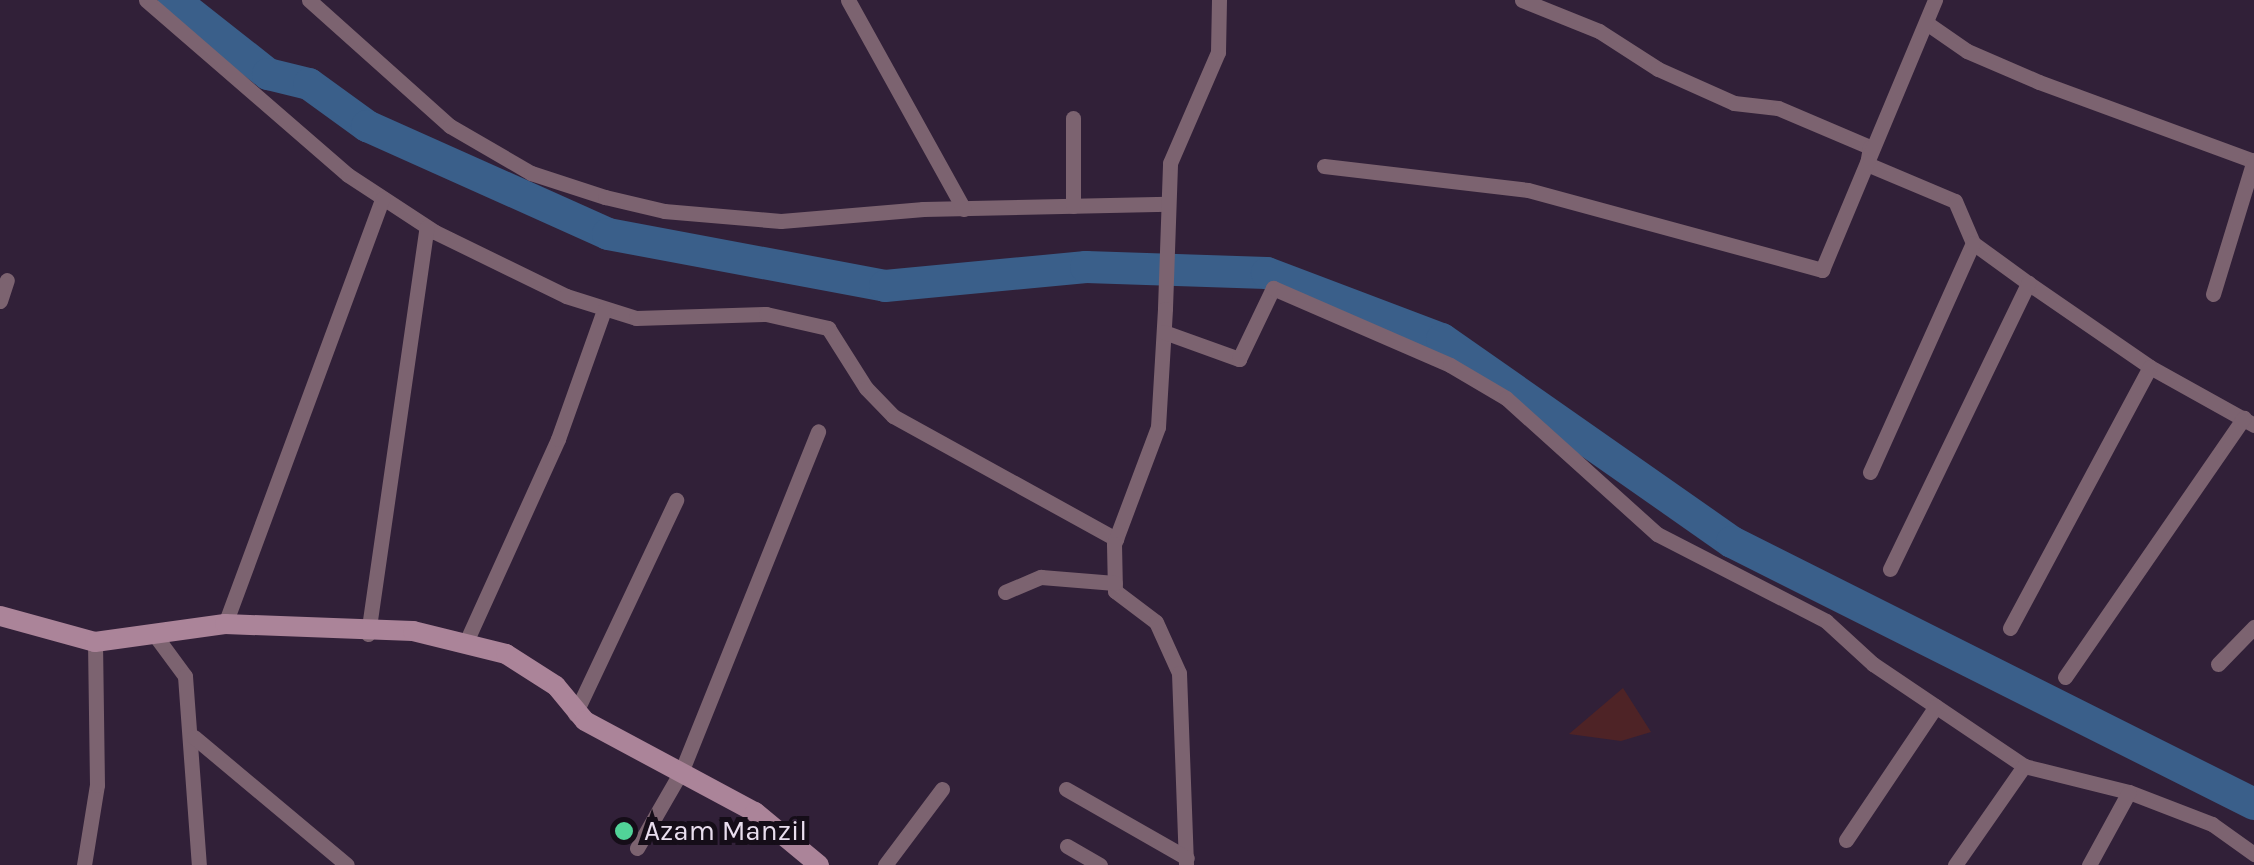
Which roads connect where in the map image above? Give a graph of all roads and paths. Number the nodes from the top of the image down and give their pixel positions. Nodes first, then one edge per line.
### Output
1 (146, 0) edge
2 (309, 0) edge
3 (848, 0) edge
4 (1219, 0) edge
5 (1522, 0) edge
6 (1934, 0) edge
7 (1928, 24) junction
8 (1073, 118) dead end
9 (2254, 160) edge
10 (1867, 164) junction
11 (1324, 166) dead end
12 (383, 198) junction
13 (1074, 206) junction
14 (964, 209) junction
15 (1168, 211) junction
16 (427, 226) junction
17 (1973, 242) junction
18 (7, 280) dead end
19 (2028, 283) junction
20 (2213, 294) dead end
21 (0, 301) edge
22 (604, 310) junction
23 (1164, 332) junction
24 (2150, 368) junction
25 (2249, 421) edge
26 (818, 431) dead end
27 (1870, 472) dead end
28 (676, 500) dead end
29 (1116, 539) junction
30 (1890, 569) dead end
31 (1114, 583) junction
32 (1005, 592) dead end
33 (0, 616) edge
34 (226, 624) junction
35 (2254, 627) edge
36 (2010, 628) dead end
37 (368, 634) junction
38 (156, 638) junction
39 (95, 642) junction
40 (466, 642) junction
41 (2218, 664) dead end
42 (2066, 676) dead end
43 (1936, 706) junction
44 (575, 714) junction
45 (194, 737) junction
46 (2024, 766) junction
47 (682, 770) junction
48 (942, 789) dead end
49 (1066, 789) dead end
50 (2129, 792) junction
51 (1846, 840) dead end
52 (1068, 846) dead end
53 (637, 848) dead end
54 (2254, 854) edge
55 (1186, 862) edge
56 (84, 865) edge
57 (200, 865) edge
58 (348, 865) edge
59 (819, 865) edge
60 (886, 865) edge
61 (1100, 865) edge
62 (1955, 865) edge
63 (2089, 865) edge

1 - 12 street
2 - 14 street
3 - 14 street
4 - 15 street
5 - 10 street
6 - 7 street
7 - 9 street
7 - 10 street
8 - 13 street
9 - 20 street
10 - 11 street
10 - 17 street
12 - 16 street
12 - 34 street
13 - 14 street
13 - 15 street
15 - 23 street
16 - 22 street
16 - 37 street
17 - 19 street
17 - 27 street
18 - 21 street
19 - 24 street
19 - 30 street
22 - 29 street
22 - 40 street
23 - 29 street
23 - 43 street
24 - 25 street
24 - 36 street
25 - 42 street
26 - 47 street
28 - 44 street
29 - 31 street
31 - 32 street
31 - 55 street
33 - 39 main road
34 - 37 main road
34 - 38 main road
35 - 41 street
37 - 40 main road
38 - 39 main road
38 - 45 street
39 - 56 street
40 - 44 main road
43 - 46 street
43 - 51 street
44 - 47 main road
45 - 57 street
45 - 58 street
46 - 50 street
46 - 62 street
47 - 53 street
47 - 59 main road
48 - 60 street
49 - 55 street
50 - 54 street
50 - 63 street
52 - 61 street

